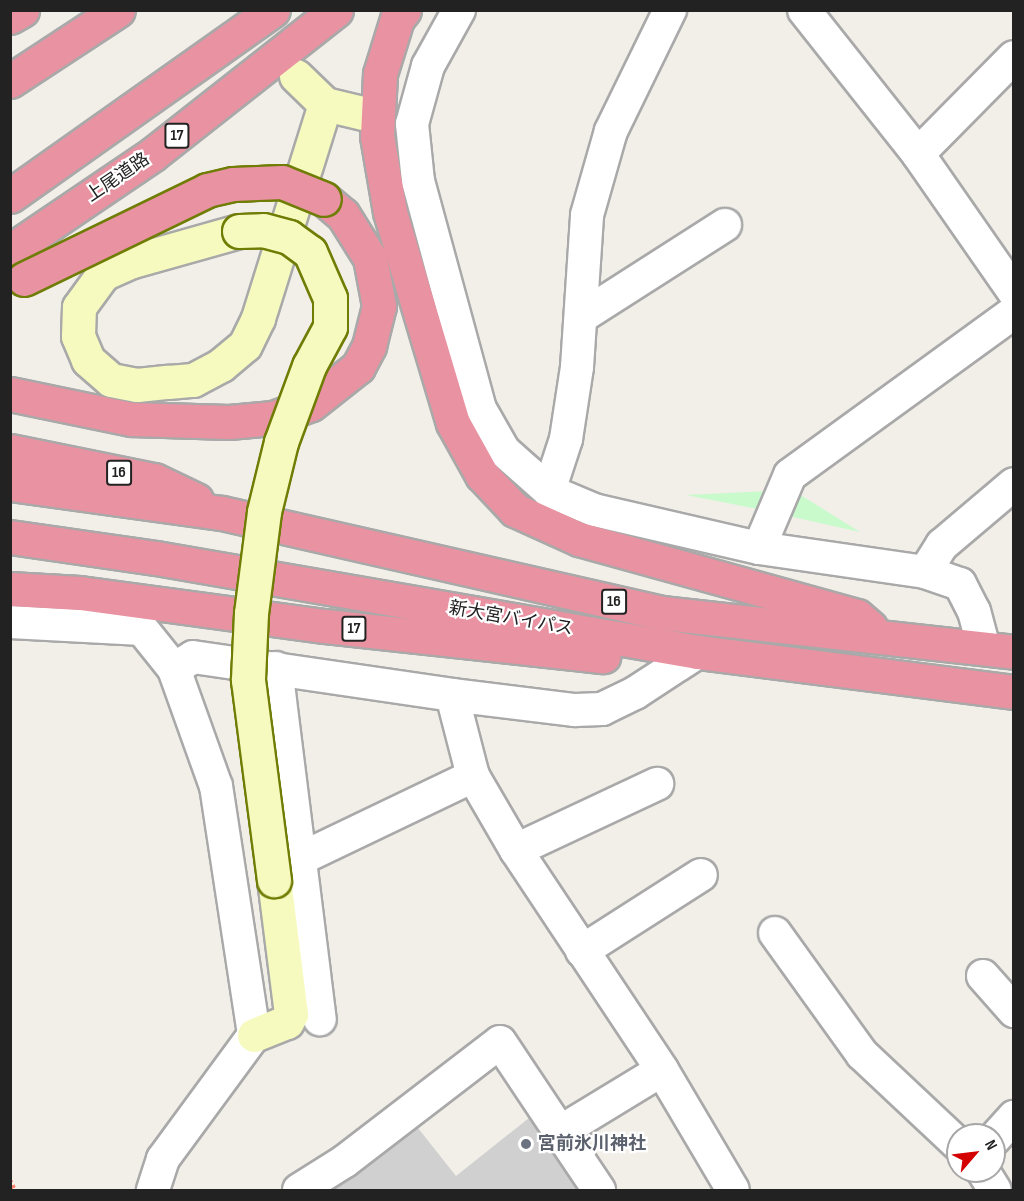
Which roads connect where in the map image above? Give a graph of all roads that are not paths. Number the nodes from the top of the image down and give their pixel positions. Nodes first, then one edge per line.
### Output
1 (22, 10) edge
2 (118, 10) edge
3 (273, 10) edge
4 (336, 10) edge
5 (404, 10) edge
6 (459, 10) edge
7 (670, 10) edge
8 (812, 14) edge
9 (10, 17) edge
10 (1014, 57) edge
11 (296, 75) dead end
12 (10, 81) edge
13 (325, 104) junction
14 (367, 114) dead end
15 (918, 154) junction
16 (10, 196) edge
17 (725, 225) dead end
18 (10, 251) edge
19 (10, 287) edge
20 (1014, 292) edge
21 (1014, 312) edge
22 (581, 317) junction
23 (10, 394) edge
24 (10, 451) edge
25 (10, 484) edge
26 (1014, 484) edge
27 (549, 491) junction
28 (222, 513) junction
29 (10, 537) edge
30 (759, 548) junction
31 (925, 572) junction
32 (10, 576) edge
33 (10, 589) edge
34 (95, 595) junction
35 (10, 622) edge
36 (142, 629) junction
37 (884, 639) junction
38 (999, 650) edge
39 (698, 652) junction
40 (276, 668) junction
41 (174, 669) junction
42 (1014, 692) edge
43 (452, 695) junction
44 (473, 776) junction
45 (657, 784) dead end
46 (516, 850) junction
47 (300, 859) junction
48 (701, 875) dead end
49 (775, 933) dead end
50 (582, 951) junction
51 (983, 976) dead end
52 (1014, 1011) edge
53 (320, 1018) dead end
54 (255, 1035) junction
55 (662, 1070) junction
56 (560, 1132) junction
57 (946, 1133) edge
58 (153, 1191) edge
59 (299, 1191) edge
60 (599, 1191) edge
61 (733, 1191) edge

1 - 9 highway
2 - 12 highway
3 - 16 highway
4 - 18 highway, 上尾道路 / 17
5 - 37 highway
6 - 27 street
7 - 22 street
8 - 15 street
10 - 15 street
11 - 13 street
13 - 14 street
13 - 54 street, bridge
15 - 20 street
17 - 22 street
19 - 23 highway, bridge
21 - 30 street
22 - 27 street
24 - 28 highway, 新大宮バイパス / 16
25 - 28 highway, 新大宮バイパス
26 - 31 street
27 - 30 street
28 - 37 highway, 新大宮バイパス / 16
29 - 39 highway, 新大宮バイパス / 16
30 - 31 street
31 - 38 street
32 - 34 highway
33 - 34 highway, 17
34 - 36 street
34 - 39 highway, 17
35 - 36 street
36 - 41 street
37 - 38 highway, 新大宮バイパス / 16
39 - 42 highway, 新大宮バイパス / 16
39 - 43 street
40 - 41 street
40 - 43 street
40 - 47 street
41 - 54 street
43 - 44 street
44 - 46 street
44 - 47 street
45 - 46 street
46 - 50 street
47 - 53 street
48 - 50 street
49 - 57 street
50 - 55 street
51 - 52 street
54 - 58 street
55 - 56 street
55 - 61 street
56 - 59 street
56 - 60 street

